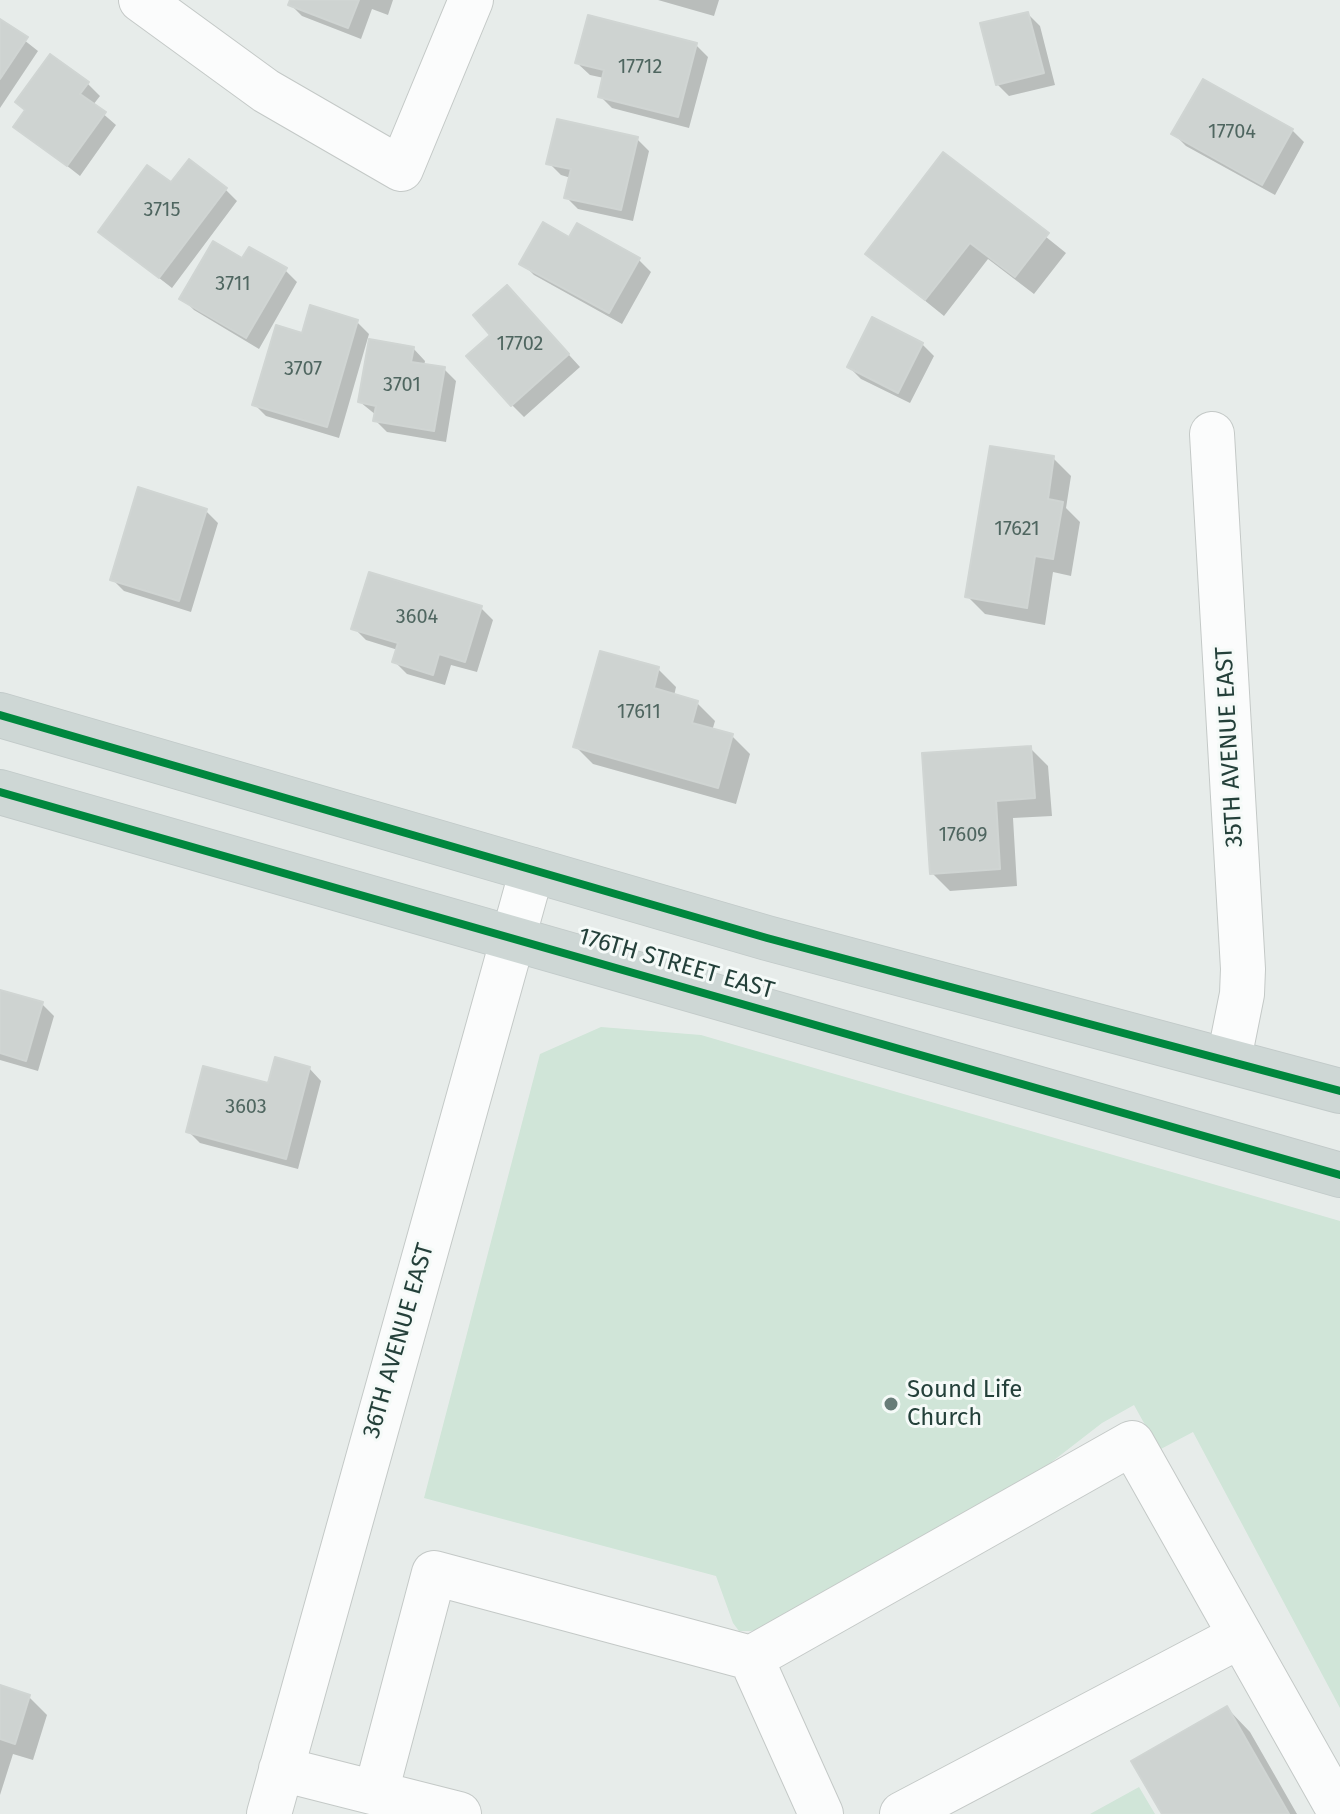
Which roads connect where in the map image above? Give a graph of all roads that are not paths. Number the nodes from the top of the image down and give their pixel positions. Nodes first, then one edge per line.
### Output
1 (141, 0) edge
2 (471, 0) edge
3 (1212, 434) dead end
4 (0, 715) edge
5 (0, 792) edge
6 (532, 870) junction
7 (512, 938) junction
8 (1229, 1059) junction
9 (1340, 1091) edge
10 (1340, 1175) edge
11 (1240, 1636) junction
12 (751, 1658) junction
13 (281, 1769) junction
14 (376, 1792) junction
15 (1340, 1812) edge
16 (269, 1814) edge
17 (459, 1814) edge
18 (821, 1814) edge
19 (902, 1814) edge

1 - 2 street
3 - 8 street, 35TH AVENUE EAST
4 - 6 main road, 176TH STREET EAST
5 - 7 main road, 176TH STREET EAST
6 - 7 street, 36TH AVENUE EAST
6 - 8 main road, 176TH STREET EAST
7 - 10 main road, 176TH STREET EAST
7 - 13 street, 36TH AVENUE EAST
8 - 9 main road, 176TH STREET EAST
11 - 12 street
11 - 15 street
11 - 19 street
12 - 14 street
12 - 18 street
13 - 14 street
13 - 16 street, 36TH AVENUE EAST
14 - 17 street

